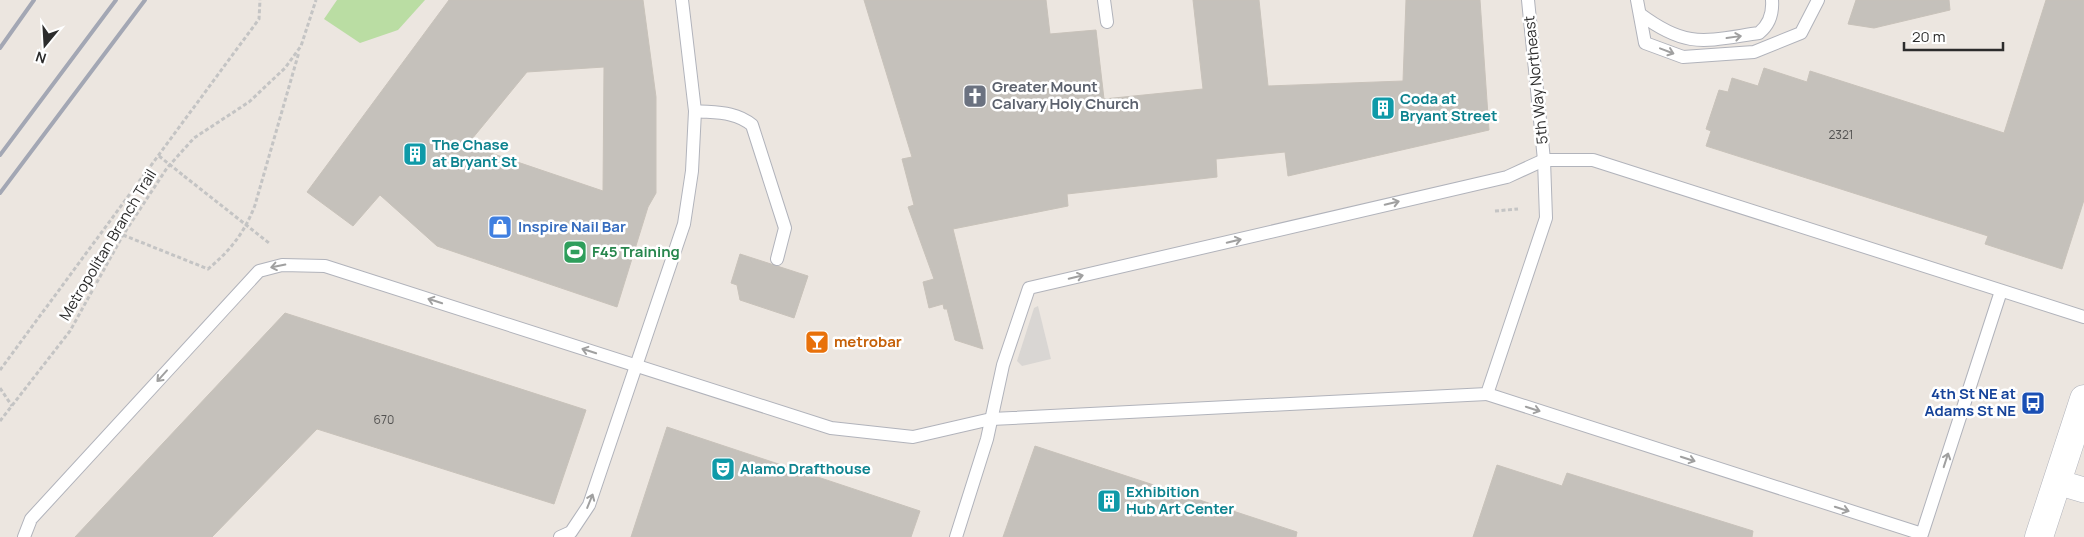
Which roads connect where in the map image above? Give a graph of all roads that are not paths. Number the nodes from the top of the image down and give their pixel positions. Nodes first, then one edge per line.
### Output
1 (682, 0) edge
2 (1104, 0) edge
3 (1528, 0) edge
4 (1637, 0) edge
5 (1772, 0) edge
6 (1818, 0) edge
7 (1640, 14) junction
8 (1107, 22) dead end
9 (695, 111) junction
10 (1544, 160) junction
11 (777, 259) dead end
12 (2001, 291) junction
13 (2084, 317) edge
14 (636, 366) junction
15 (1486, 394) junction
16 (2084, 399) edge
17 (991, 418) junction
18 (2057, 482) junction
19 (2084, 490) edge
20 (24, 537) edge
21 (560, 537) edge
22 (956, 537) edge
23 (2039, 537) edge

1 - 9 lane
2 - 8 lane
3 - 10 lane, 5th Way Northeast
4 - 7 lane
7 -> 5 lane
7 -> 6 lane
9 - 11 lane
9 - 14 lane
10 - 12 lane
10 - 15 lane, 5th Way Northeast
17 -> 10 lane
12 - 13 lane
15 -> 12 lane
14 - 17 lane
14 -> 20 lane
21 -> 14 lane
15 - 17 lane
16 - 18 street
17 - 22 lane
18 - 19 street
18 - 23 street

